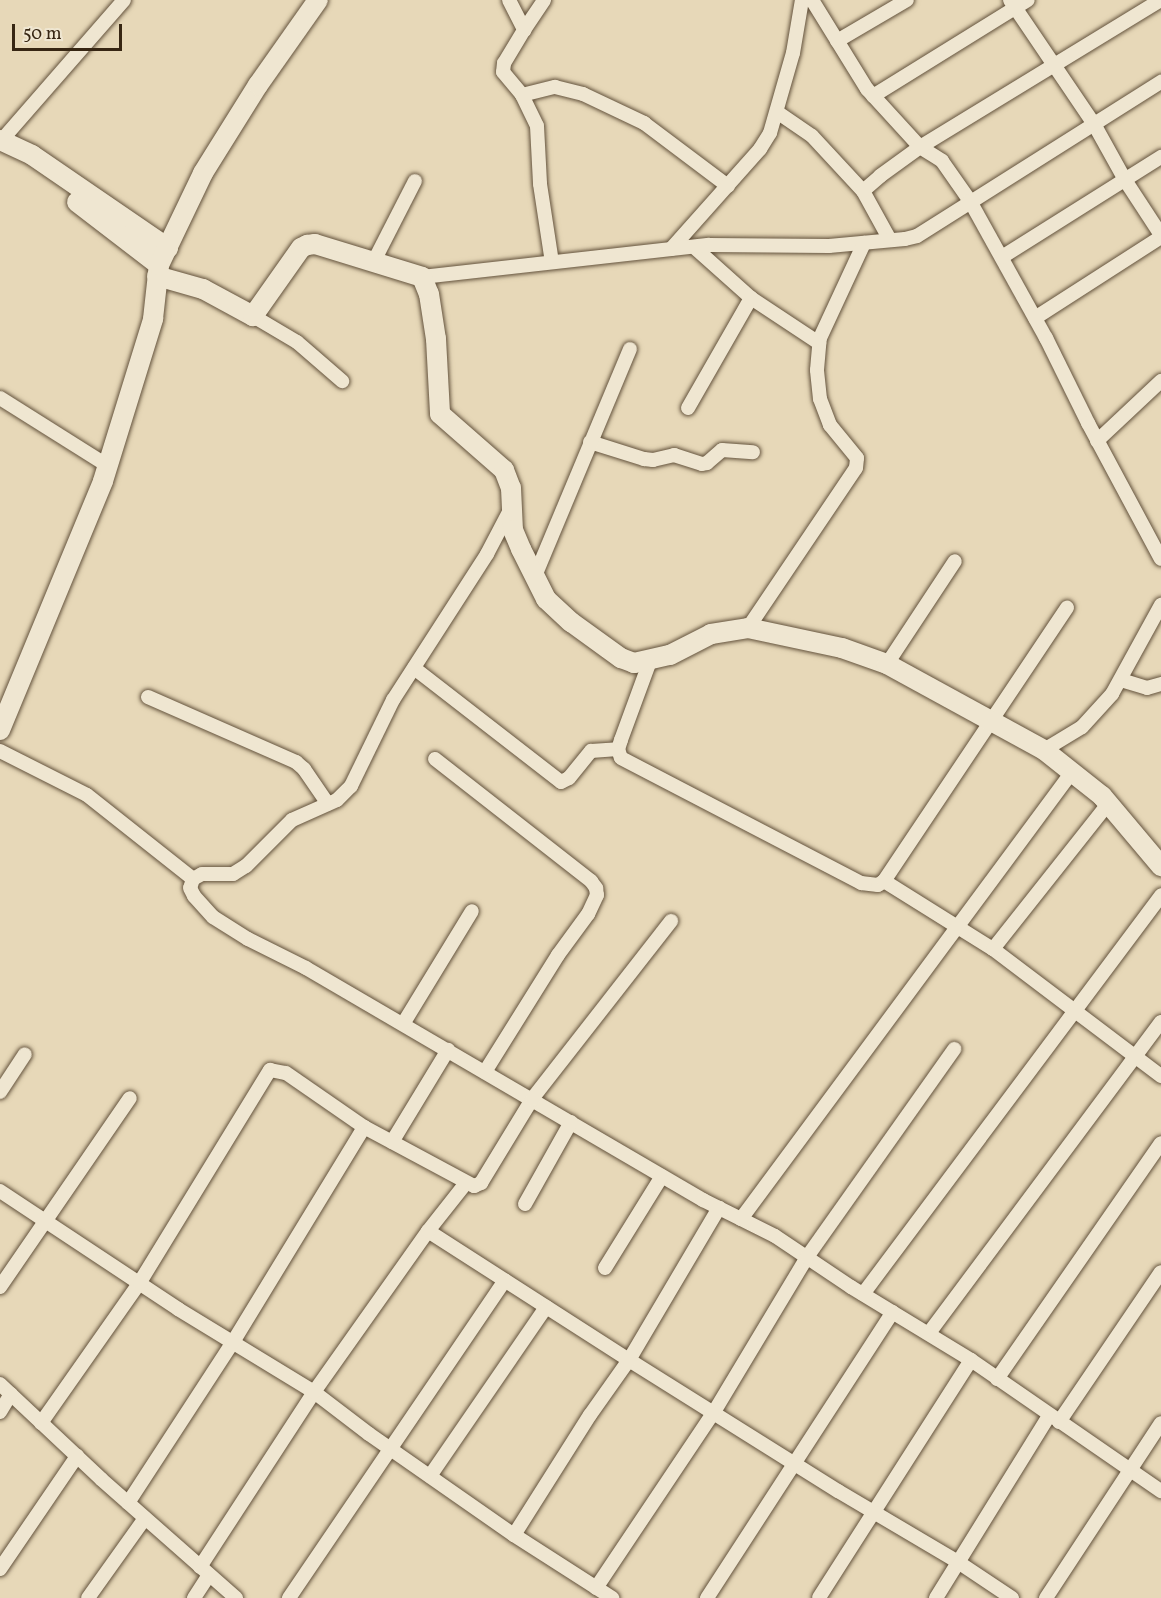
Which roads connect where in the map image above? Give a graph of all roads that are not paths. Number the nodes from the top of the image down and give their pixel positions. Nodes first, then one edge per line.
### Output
1 (124, 0) edge
2 (318, 0) edge
3 (508, 0) edge
4 (544, 0) edge
5 (801, 0) edge
6 (812, 0) edge
7 (907, 0) edge
8 (1028, 0) edge
9 (1161, 0) edge
10 (1012, 4) edge
11 (524, 30) junction
12 (837, 41) junction
13 (1054, 67) junction
14 (1161, 82) edge
15 (522, 95) junction
16 (873, 96) junction
17 (777, 112) junction
18 (1094, 124) junction
19 (5, 143) edge
20 (920, 147) junction
21 (1161, 157) edge
22 (1125, 180) junction
23 (415, 181) dead end
24 (728, 186) junction
25 (863, 192) junction
26 (970, 201) junction
27 (1161, 236) edge
28 (890, 240) junction
29 (864, 243) junction
30 (694, 247) junction
31 (671, 249) junction
32 (1002, 257) junction
33 (552, 262) junction
34 (162, 263) junction
35 (373, 263) junction
36 (422, 277) junction
37 (751, 298) junction
38 (253, 316) junction
39 (1035, 318) junction
40 (819, 343) junction
41 (630, 350) dead end
42 (342, 381) dead end
43 (1161, 381) edge
44 (0, 398) edge
45 (688, 408) dead end
46 (1097, 441) junction
47 (590, 442) junction
48 (753, 452) dead end
49 (108, 466) junction
50 (513, 504) junction
51 (1161, 559) edge
52 (955, 561) dead end
53 (535, 576) junction
54 (1161, 605) edge
55 (1067, 608) dead end
56 (748, 628) junction
57 (650, 661) junction
58 (886, 664) junction
59 (414, 668) junction
60 (1121, 680) junction
61 (1161, 684) edge
62 (148, 697) dead end
63 (5, 704) edge
64 (989, 720) junction
65 (0, 730) edge
66 (618, 749) junction
67 (1044, 750) junction
68 (0, 751) edge
69 (435, 759) dead end
70 (1071, 772) junction
71 (328, 804) junction
72 (1108, 804) junction
73 (1161, 866) edge
74 (193, 879) junction
75 (884, 881) junction
76 (1161, 895) edge
77 (472, 911) dead end
78 (671, 921) dead end
79 (958, 925) junction
80 (993, 949) junction
81 (1074, 1012) junction
82 (1161, 1022) edge
83 (404, 1024) junction
84 (954, 1049) dead end
85 (448, 1050) junction
86 (25, 1054) dead end
87 (1134, 1056) junction
88 (486, 1072) junction
89 (1161, 1076) edge
90 (0, 1092) edge
91 (130, 1098) dead end
92 (532, 1099) junction
93 (571, 1122) junction
94 (364, 1127) junction
95 (392, 1142) junction
96 (1161, 1143) edge
97 (662, 1176) junction
98 (466, 1183) junction
99 (0, 1191) edge
100 (525, 1204) dead end
101 (719, 1208) junction
102 (741, 1219) junction
103 (47, 1220) junction
104 (428, 1230) junction
105 (807, 1257) junction
106 (605, 1268) dead end
107 (1161, 1272) edge
108 (506, 1280) junction
109 (140, 1282) junction
110 (0, 1287) edge
111 (863, 1294) junction
112 (546, 1307) junction
113 (893, 1312) junction
114 (929, 1333) junction
115 (233, 1342) junction
116 (628, 1360) junction
117 (970, 1360) junction
118 (997, 1379) junction
119 (0, 1384) edge
120 (314, 1392) junction
121 (11, 1394) junction
122 (0, 1412) edge
123 (714, 1412) junction
124 (1054, 1419) junction
125 (41, 1423) junction
126 (1161, 1423) edge
127 (392, 1448) junction
128 (77, 1456) junction
129 (795, 1462) junction
130 (1129, 1469) junction
131 (430, 1476) junction
132 (1161, 1491) edge
133 (128, 1503) junction
134 (872, 1510) junction
135 (145, 1518) junction
136 (514, 1535) junction
137 (958, 1562) junction
138 (0, 1569) edge
139 (205, 1571) junction
140 (596, 1588) junction
141 (88, 1598) edge
142 (194, 1598) edge
143 (236, 1598) edge
144 (289, 1598) edge
145 (612, 1598) edge
146 (707, 1598) edge
147 (819, 1598) edge
148 (936, 1598) edge
149 (1012, 1598) edge
150 (1046, 1598) edge

1 - 19 street
2 - 34 main road
3 - 11 street
4 - 11 street
5 - 17 street
6 - 12 street
7 - 12 street
8 - 10 street
9 - 13 street
10 - 13 street
10 - 16 street
11 - 15 street
12 - 16 street
13 - 18 street
13 - 20 street
14 - 18 street
15 - 24 street
15 - 33 street
16 - 20 street
17 - 24 street
17 - 25 street
18 - 22 street
18 - 26 street
19 - 34 main road
20 - 25 street
20 - 26 street
21 - 22 street
22 - 27 street
22 - 32 street
23 - 35 street
24 - 31 street
25 - 28 street
26 - 28 street
26 - 32 street
27 - 39 street
28 - 29 street
29 - 30 street
29 - 40 street
30 - 31 street
30 - 37 street
31 - 33 street
32 - 39 street
33 - 36 street
34 - 38 main road
34 - 49 main road
35 - 36 main road
35 - 38 main road
36 - 50 main road
37 - 40 street
37 - 45 street
38 - 42 street
39 - 46 street
40 - 56 street
41 - 47 street
43 - 46 street
44 - 49 street
46 - 51 street
47 - 48 street
47 - 53 street
49 - 63 main road
50 - 53 main road
50 - 59 street
52 - 58 street
53 - 57 main road
54 - 60 street
55 - 64 street
56 - 57 main road
56 - 58 main road
57 - 66 street
58 - 64 main road
59 - 66 street
59 - 71 street
60 - 61 street
60 - 67 street
62 - 71 street
63 - 65 main road
64 - 67 main road
64 - 75 street
66 - 75 street
67 - 70 main road
68 - 74 street
69 - 88 street
70 - 72 main road
70 - 79 street
71 - 74 street
72 - 73 main road
72 - 80 street
74 - 83 street
75 - 79 street
76 - 81 street
77 - 83 street
78 - 92 street
79 - 80 street
79 - 102 street
80 - 81 street
81 - 87 street
81 - 111 street
82 - 87 street
83 - 85 street
84 - 105 street
85 - 88 street
85 - 95 street
86 - 90 street
87 - 89 street
87 - 114 street
88 - 92 street
91 - 103 street
92 - 93 street
92 - 98 street
93 - 97 street
93 - 100 street
94 - 95 street
94 - 109 street
94 - 115 street
95 - 98 street
96 - 118 street
97 - 101 street
97 - 106 street
98 - 104 street
99 - 103 street
101 - 102 street
101 - 116 street
102 - 105 street
103 - 109 street
103 - 110 street
104 - 108 street
104 - 120 street
105 - 111 street
105 - 123 street
107 - 124 street
108 - 112 street
108 - 127 street
109 - 115 street
109 - 125 street
111 - 113 street
112 - 116 street
112 - 131 street
113 - 114 street
113 - 129 street
114 - 117 street
115 - 120 street
115 - 133 street
116 - 123 street
116 - 136 street
117 - 118 street
117 - 134 street
118 - 124 street
119 - 121 street
120 - 127 street
120 - 139 street
121 - 122 street
121 - 125 street
123 - 129 street
123 - 140 street
124 - 130 street
124 - 137 street
125 - 128 street
126 - 130 street
127 - 131 street
127 - 144 street
128 - 133 street
128 - 138 street
129 - 134 street
129 - 146 street
130 - 132 street
130 - 150 street
131 - 136 street
133 - 135 street
134 - 137 street
134 - 147 street
135 - 139 street
135 - 141 street
136 - 140 street
137 - 148 street
137 - 149 street
139 - 142 street
139 - 143 street
140 - 145 street

